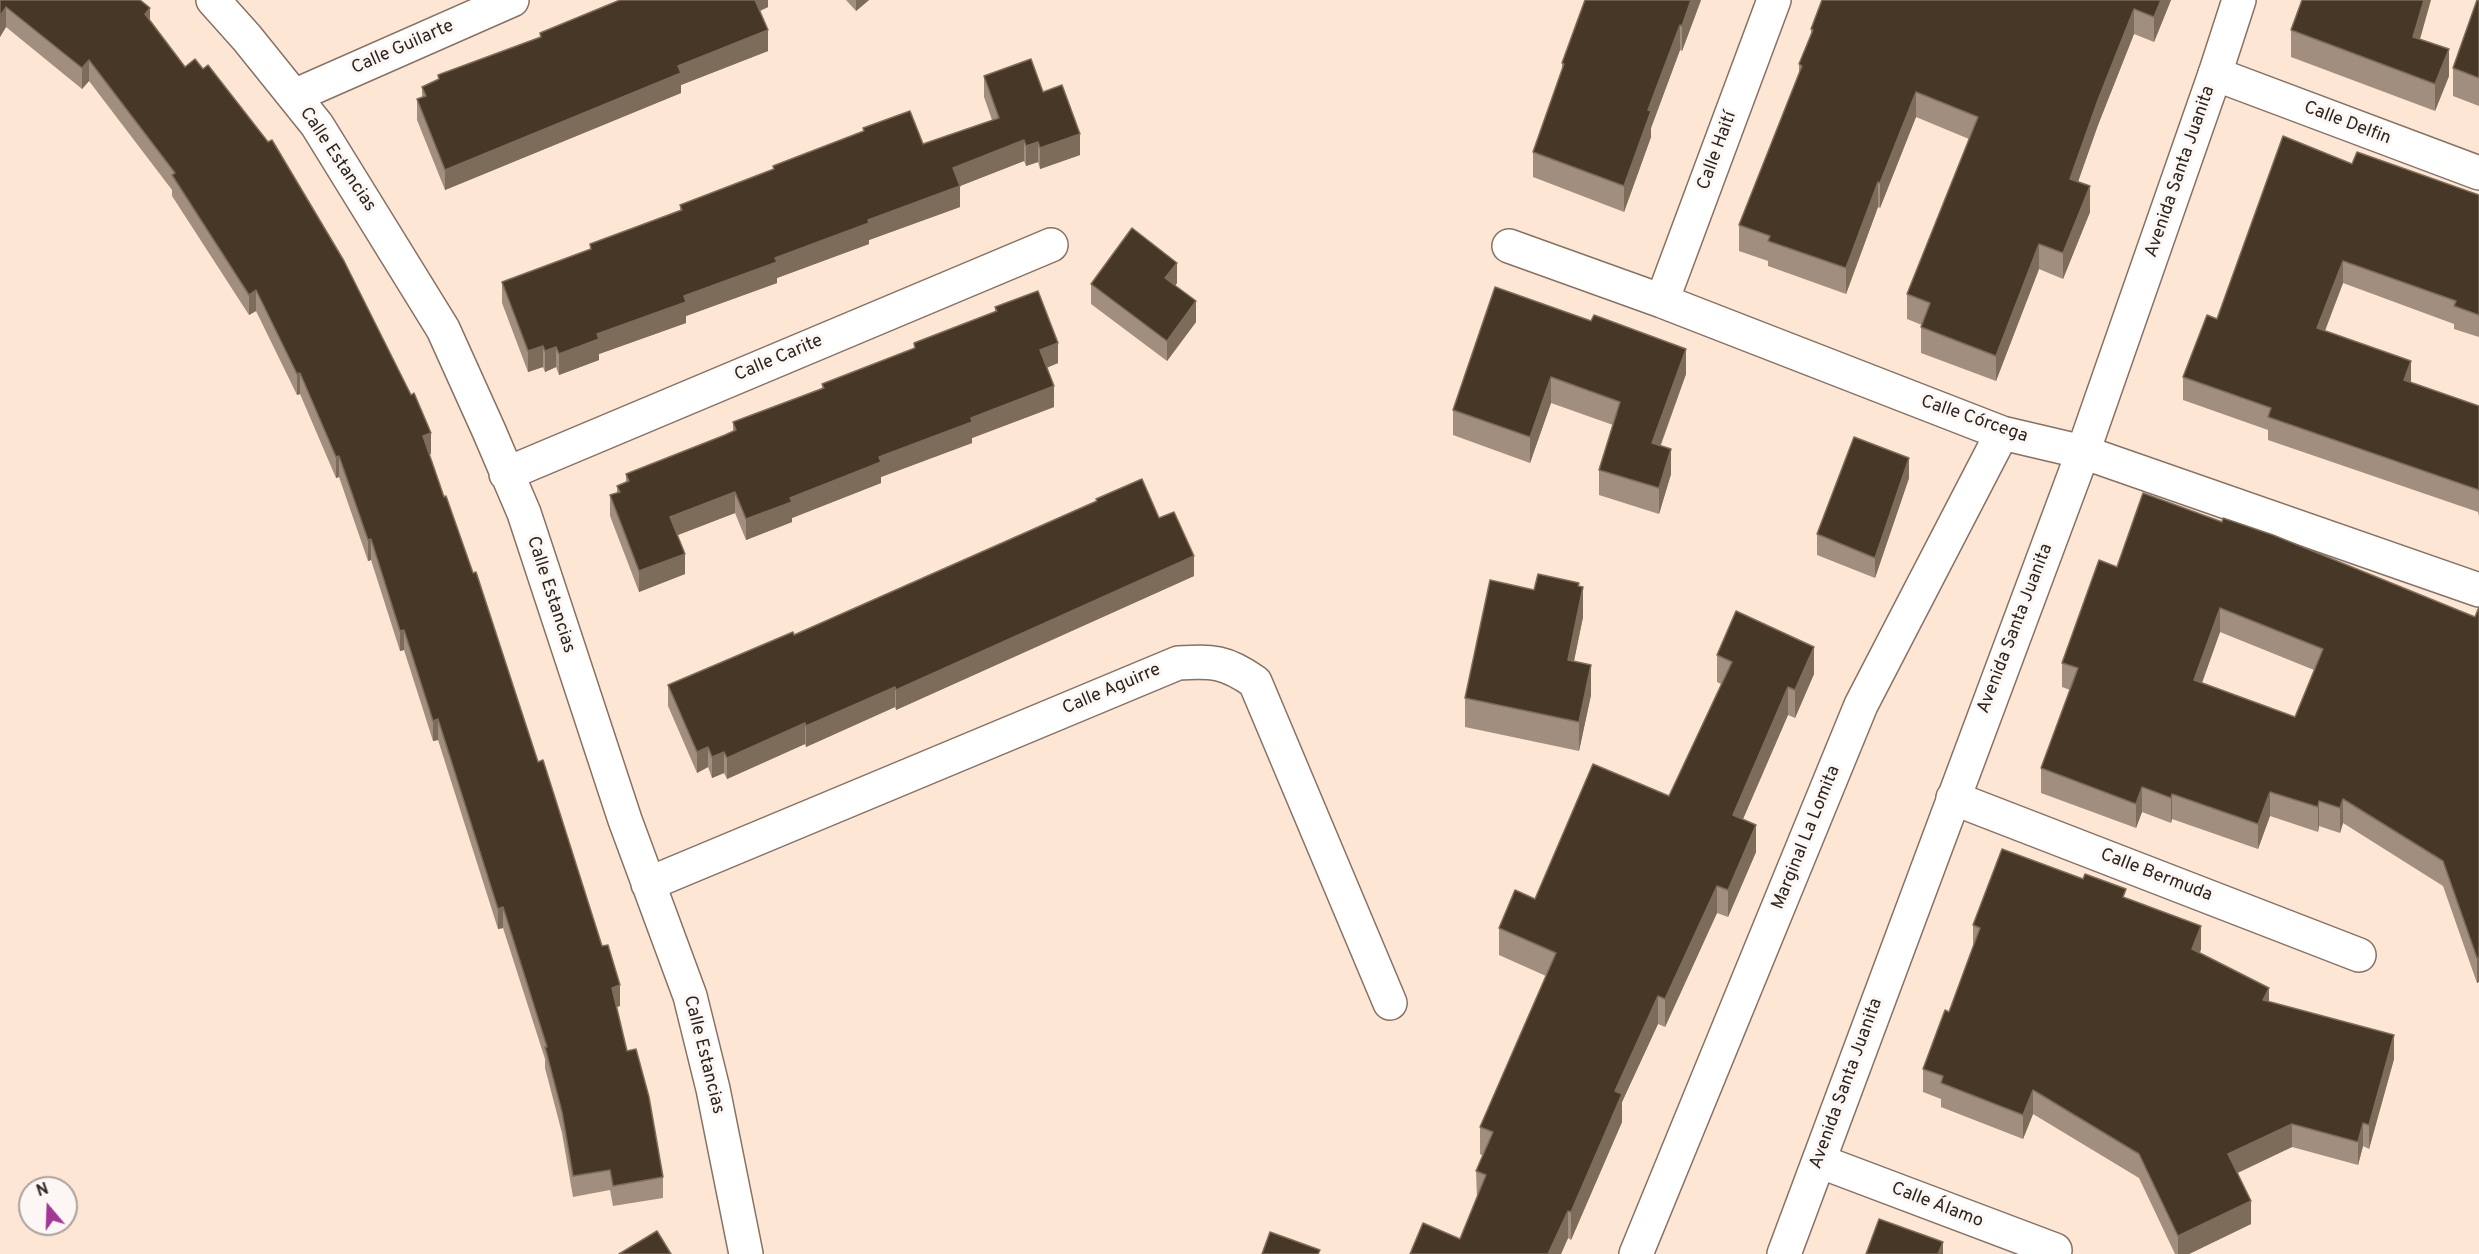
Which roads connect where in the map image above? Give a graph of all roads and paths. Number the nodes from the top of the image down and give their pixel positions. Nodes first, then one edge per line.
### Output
1 (213, 0) edge
2 (512, 0) edge
3 (1774, 0) edge
4 (2239, 0) edge
5 (2215, 74) junction
6 (294, 96) junction
7 (2479, 173) edge
8 (1051, 245) dead end
9 (1509, 246) dead end
10 (1662, 301) junction
11 (2002, 433) junction
12 (2083, 452) junction
13 (506, 474) junction
14 (2479, 590) edge
15 (1953, 798) junction
16 (648, 884) junction
17 (2359, 955) dead end
18 (1390, 1003) dead end
19 (1819, 1161) junction
20 (2055, 1250) dead end
21 (746, 1254) edge
22 (1636, 1254) edge
23 (1784, 1254) edge

1 - 6 street, Calle Estancias
2 - 6 street, Calle Guilarte
3 - 10 street, Calle Haití
4 - 5 street, Avenida Santa Juanita
5 - 7 street, Calle Delfin
5 - 12 street, Avenida Santa Juanita
6 - 13 street, Calle Estancias
8 - 13 street, Calle Carite
9 - 10 street, Calle Córcega
10 - 11 street, Calle Córcega
11 - 12 street, Calle Córcega
11 - 22 street, Marginal La Lomita
12 - 14 street, Calle Córcega
12 - 15 street, Avenida Santa Juanita
13 - 16 street, Calle Estancias
15 - 17 street, Calle Bermuda
15 - 19 street, Avenida Santa Juanita
16 - 18 street, Calle Aguirre
16 - 21 street, Calle Estancias
19 - 20 street, Calle Álamo
19 - 23 street, Avenida Santa Juanita

